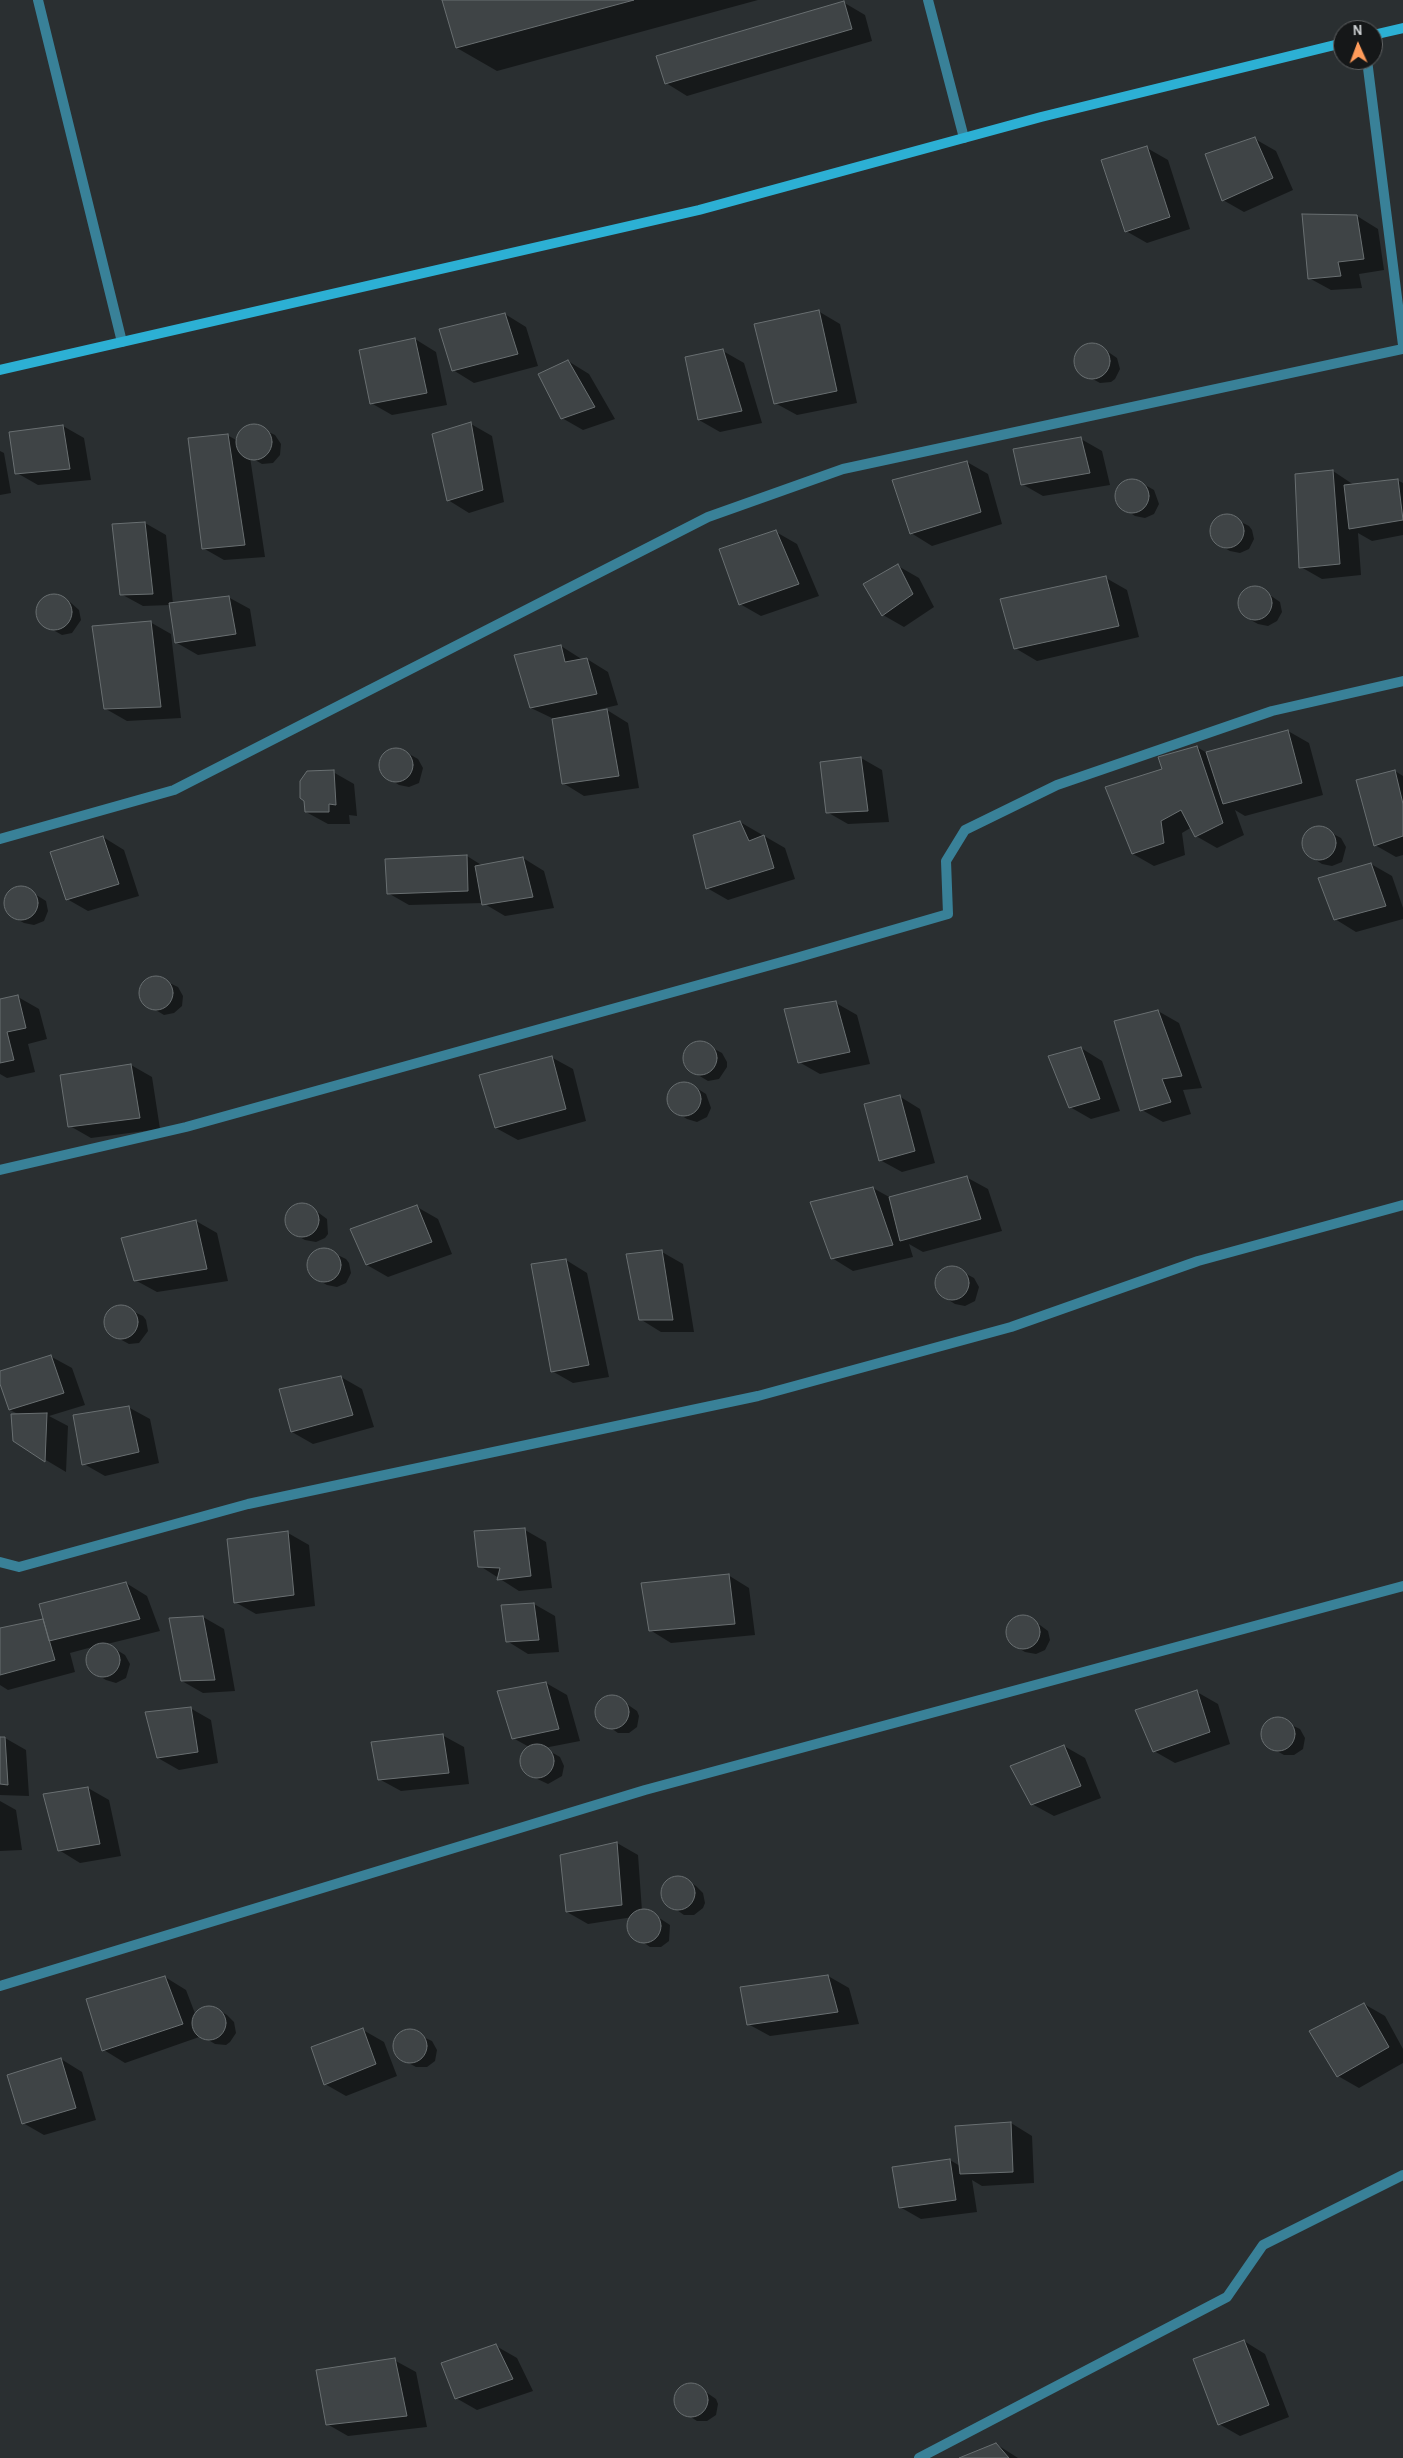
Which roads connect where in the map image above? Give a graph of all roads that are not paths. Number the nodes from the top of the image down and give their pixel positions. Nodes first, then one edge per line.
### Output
1 (38, 0) edge
2 (928, 0) edge
3 (1403, 28) edge
4 (1383, 33) edge
5 (1333, 45) edge
6 (1368, 70) edge
7 (964, 138) junction
8 (122, 342) junction
9 (1403, 345) edge
10 (1403, 349) edge
11 (0, 370) edge
12 (1403, 681) edge
13 (0, 839) edge
14 (0, 1170) edge
15 (1403, 1205) edge
16 (0, 1562) edge
17 (1403, 1586) edge
18 (0, 1986) edge
19 (1403, 2175) edge
20 (919, 2458) edge

1 - 8 street
2 - 7 street
3 - 4 street
5 - 7 street
6 - 9 street
7 - 8 street
8 - 11 street
10 - 13 street
12 - 14 street
15 - 16 street
17 - 18 street
19 - 20 street

